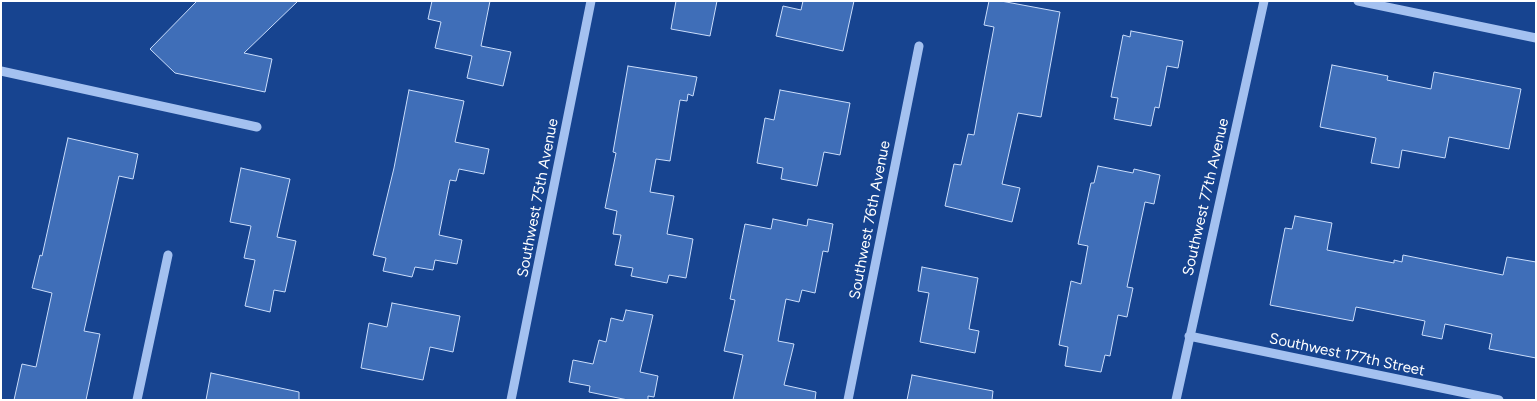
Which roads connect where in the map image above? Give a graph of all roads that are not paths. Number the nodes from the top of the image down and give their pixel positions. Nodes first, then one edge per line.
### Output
1 (591, 1) edge
2 (1264, 1) edge
3 (1358, 1) edge
4 (1536, 38) edge
5 (919, 46) dead end
6 (1, 71) edge
7 (257, 127) dead end
8 (168, 255) dead end
9 (1189, 336) junction
10 (137, 400) edge
11 (511, 400) edge
12 (848, 400) edge
13 (1176, 400) edge
14 (1499, 400) edge

1 - 11 street, Southwest 75th Avenue
2 - 9 street, Southwest 77th Avenue
3 - 4 street
5 - 12 street, Southwest 76th Avenue
6 - 7 street
8 - 10 street
9 - 13 street, Southwest 77th Avenue
9 - 14 street, Southwest 177th Street

